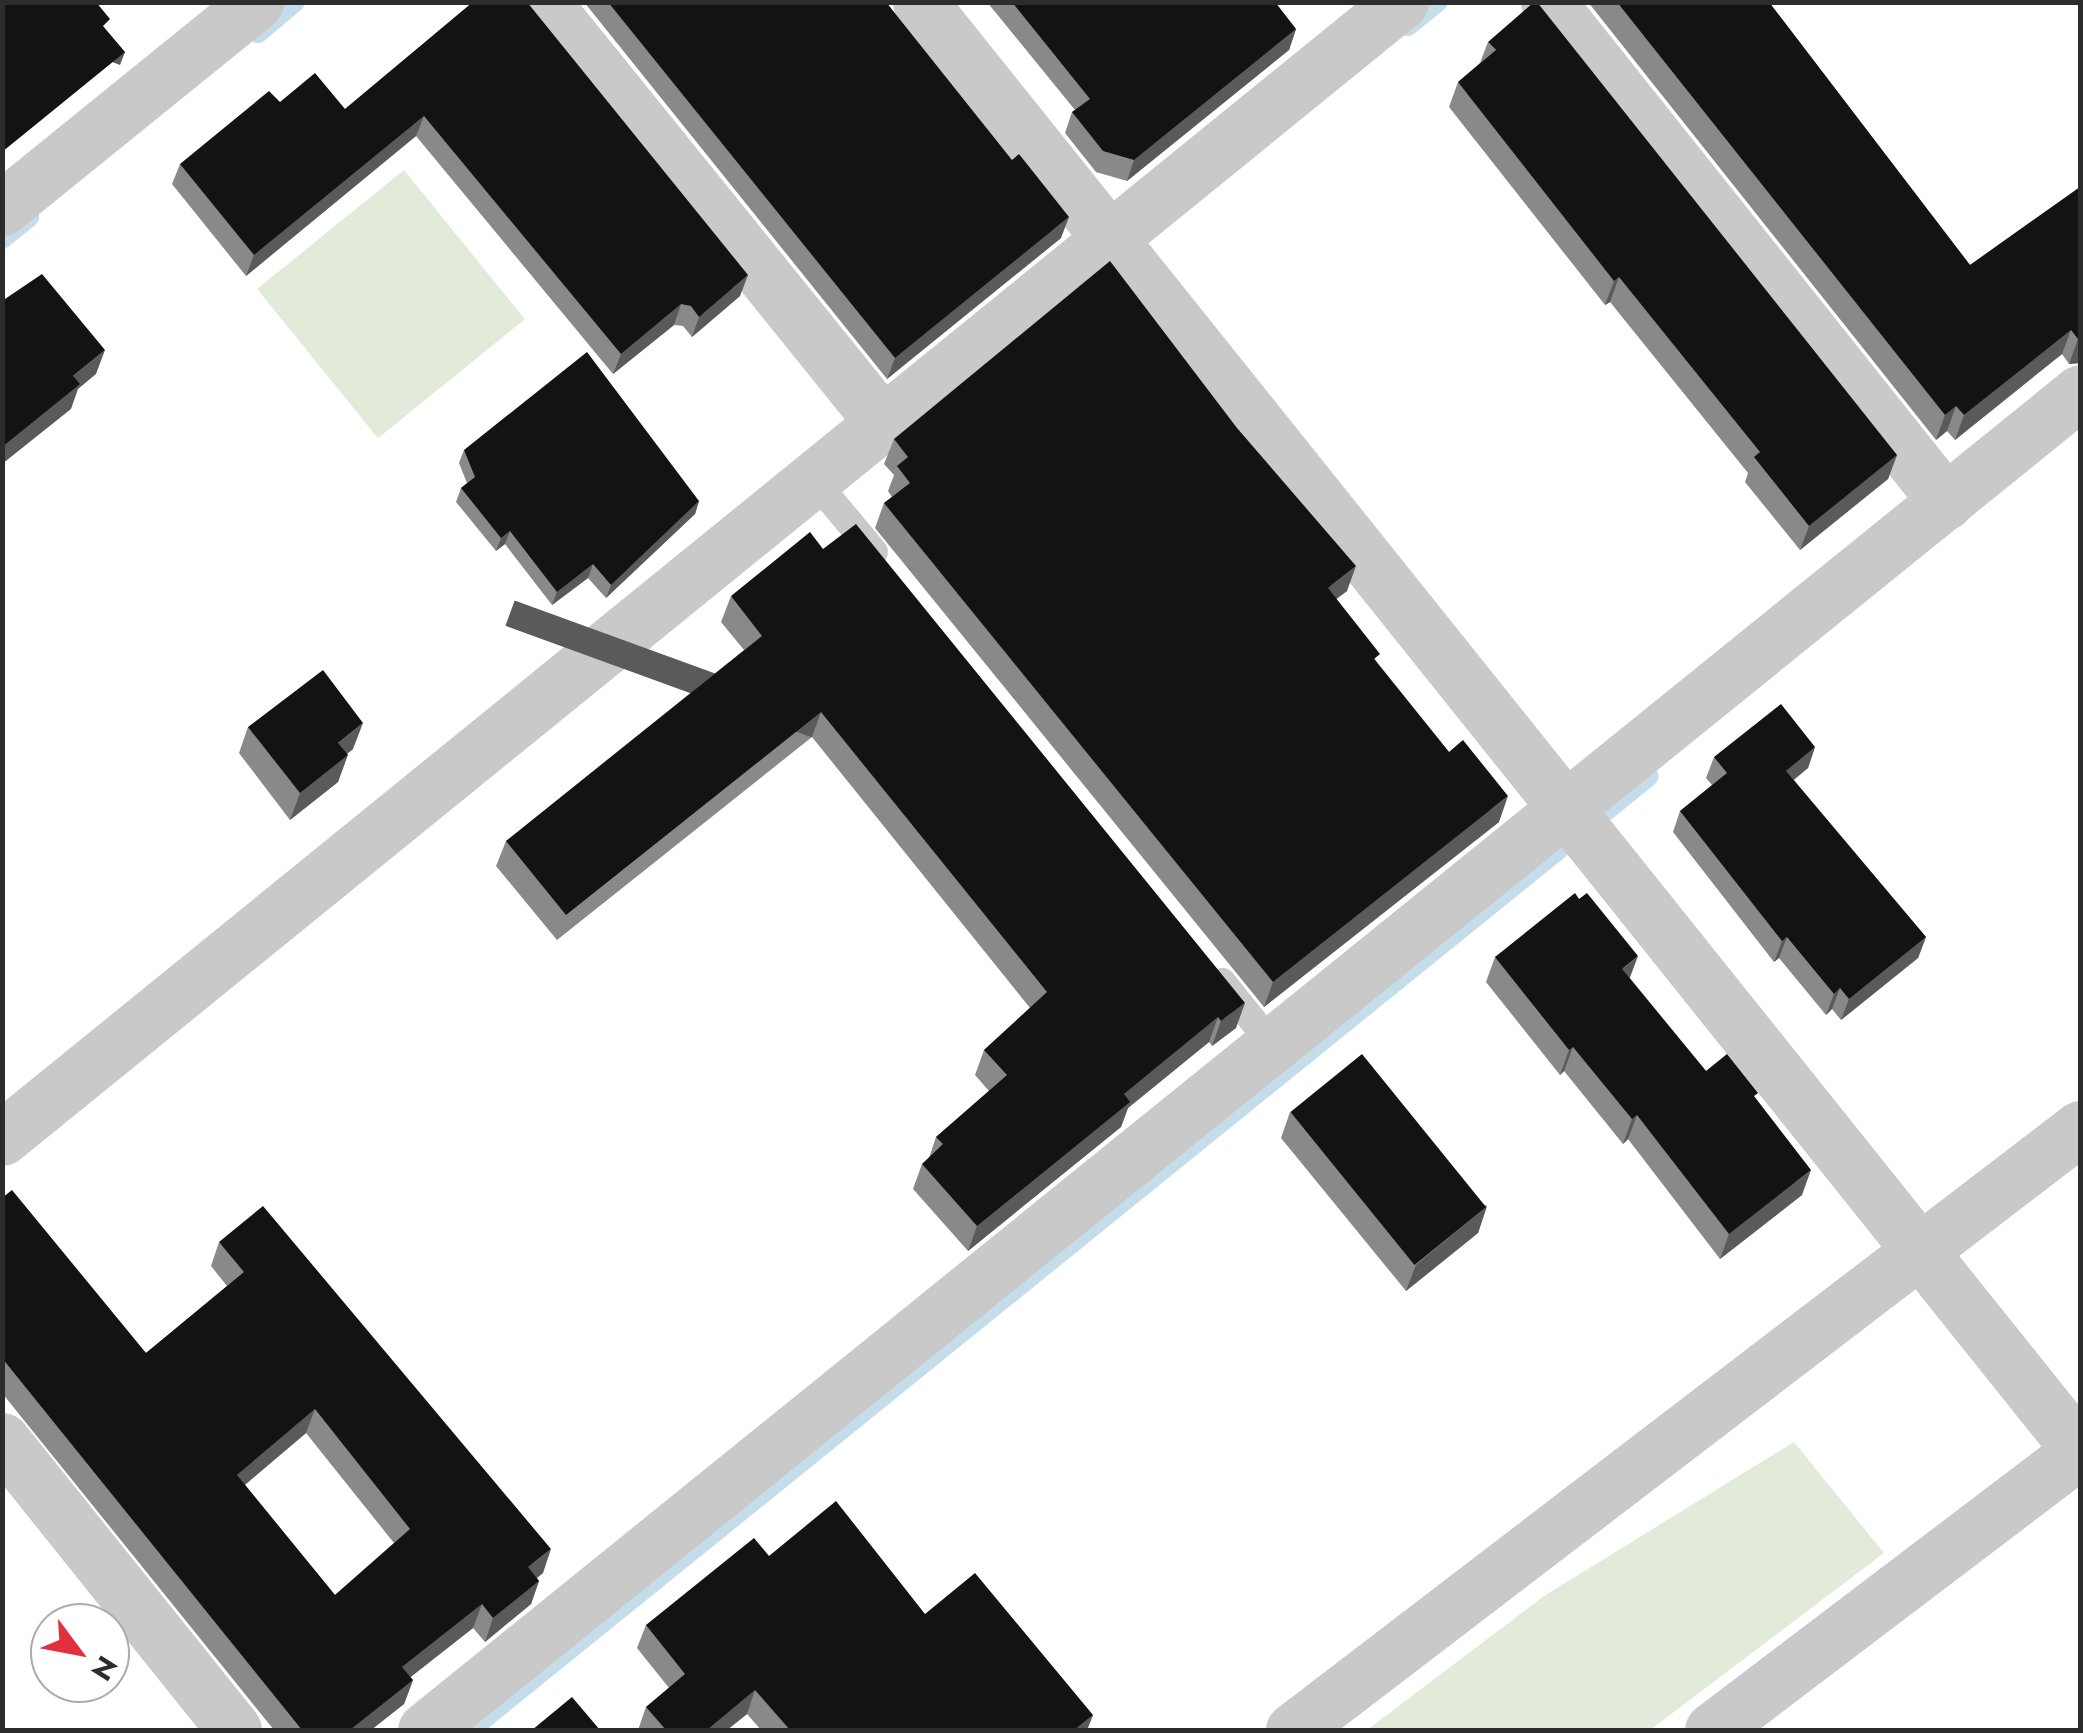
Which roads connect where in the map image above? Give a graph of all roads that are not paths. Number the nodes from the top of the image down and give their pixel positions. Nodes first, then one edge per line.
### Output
1 (256, 2) edge
2 (543, 2) edge
3 (920, 2) edge
4 (1401, 2) edge
5 (1548, 2) edge
6 (2, 208) edge
7 (1112, 236) junction
8 (2080, 392) edge
9 (883, 422) junction
10 (824, 491) junction
11 (1946, 502) junction
12 (895, 578) edge
13 (1568, 810) junction
14 (1201, 956) edge
15 (1274, 1047) junction
16 (2080, 1128) edge
17 (2, 1138) edge
18 (1921, 1248) junction
19 (2, 1440) edge
20 (2080, 1451) edge
21 (234, 1730) edge
22 (425, 1730) edge
23 (1294, 1730) edge
24 (1712, 1730) edge

1 - 6 street
2 - 9 street
3 - 7 street
4 - 7 street
5 - 11 street
7 - 9 street
7 - 13 street
8 - 11 street
9 - 10 street
10 - 12 lane
10 - 17 street
11 - 13 street
13 - 15 street
13 - 18 street
14 - 15 lane
15 - 22 street
16 - 18 street
18 - 20 street
18 - 23 street
19 - 21 street
20 - 24 street

